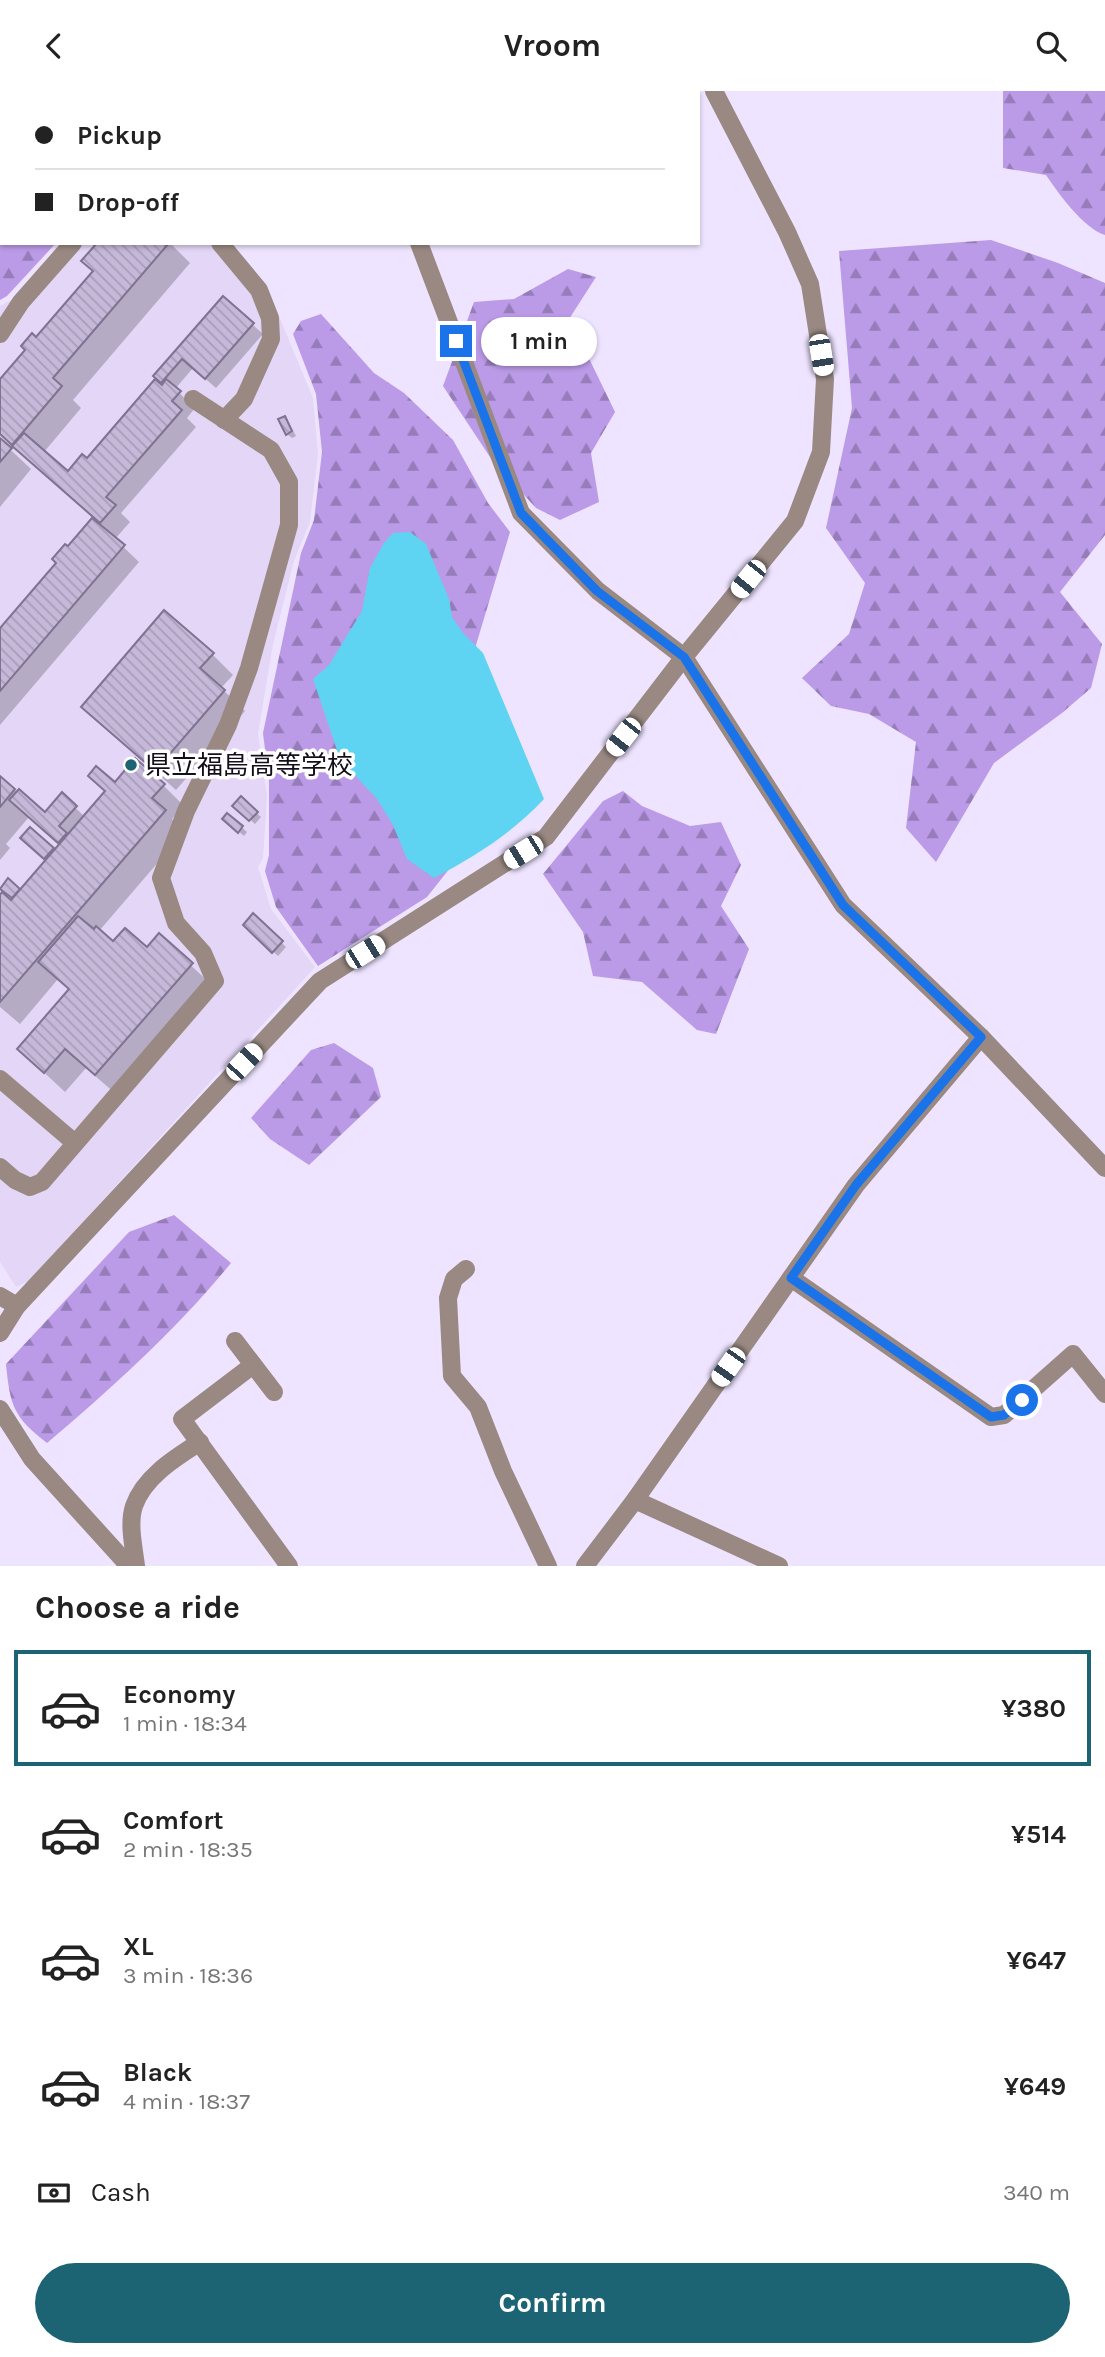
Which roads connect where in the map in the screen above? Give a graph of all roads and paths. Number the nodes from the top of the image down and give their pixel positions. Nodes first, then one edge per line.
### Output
1 (714, 91) edge
2 (71, 245) edge
3 (222, 245) edge
4 (420, 245) edge
5 (0, 334) edge
6 (194, 399) dead end
7 (224, 420) junction
8 (684, 657) junction
9 (981, 1037) junction
10 (0, 1079) edge
11 (75, 1143) junction
12 (0, 1167) edge
13 (1105, 1168) edge
14 (466, 1269) dead end
15 (791, 1278) junction
16 (0, 1296) edge
17 (17, 1306) junction
18 (0, 1333) edge
19 (234, 1341) dead end
20 (253, 1365) junction
21 (274, 1392) dead end
22 (1105, 1394) edge
23 (0, 1409) edge
24 (200, 1443) junction
25 (635, 1500) junction
26 (129, 1566) edge
27 (136, 1566) edge
28 (289, 1566) edge
29 (548, 1566) edge
30 (585, 1566) edge
31 (779, 1566) edge

1 - 8 street
2 - 5 street
3 - 7 street
4 - 8 street
6 - 7 street
7 - 11 street
8 - 9 street
8 - 17 street
9 - 13 street
9 - 15 street
10 - 11 street
11 - 12 street
14 - 29 street
15 - 22 street
15 - 25 street
16 - 17 street
17 - 18 street
19 - 20 street
20 - 21 street
20 - 24 street
23 - 26 street
24 - 27 street
24 - 28 street
25 - 30 street
25 - 31 street

